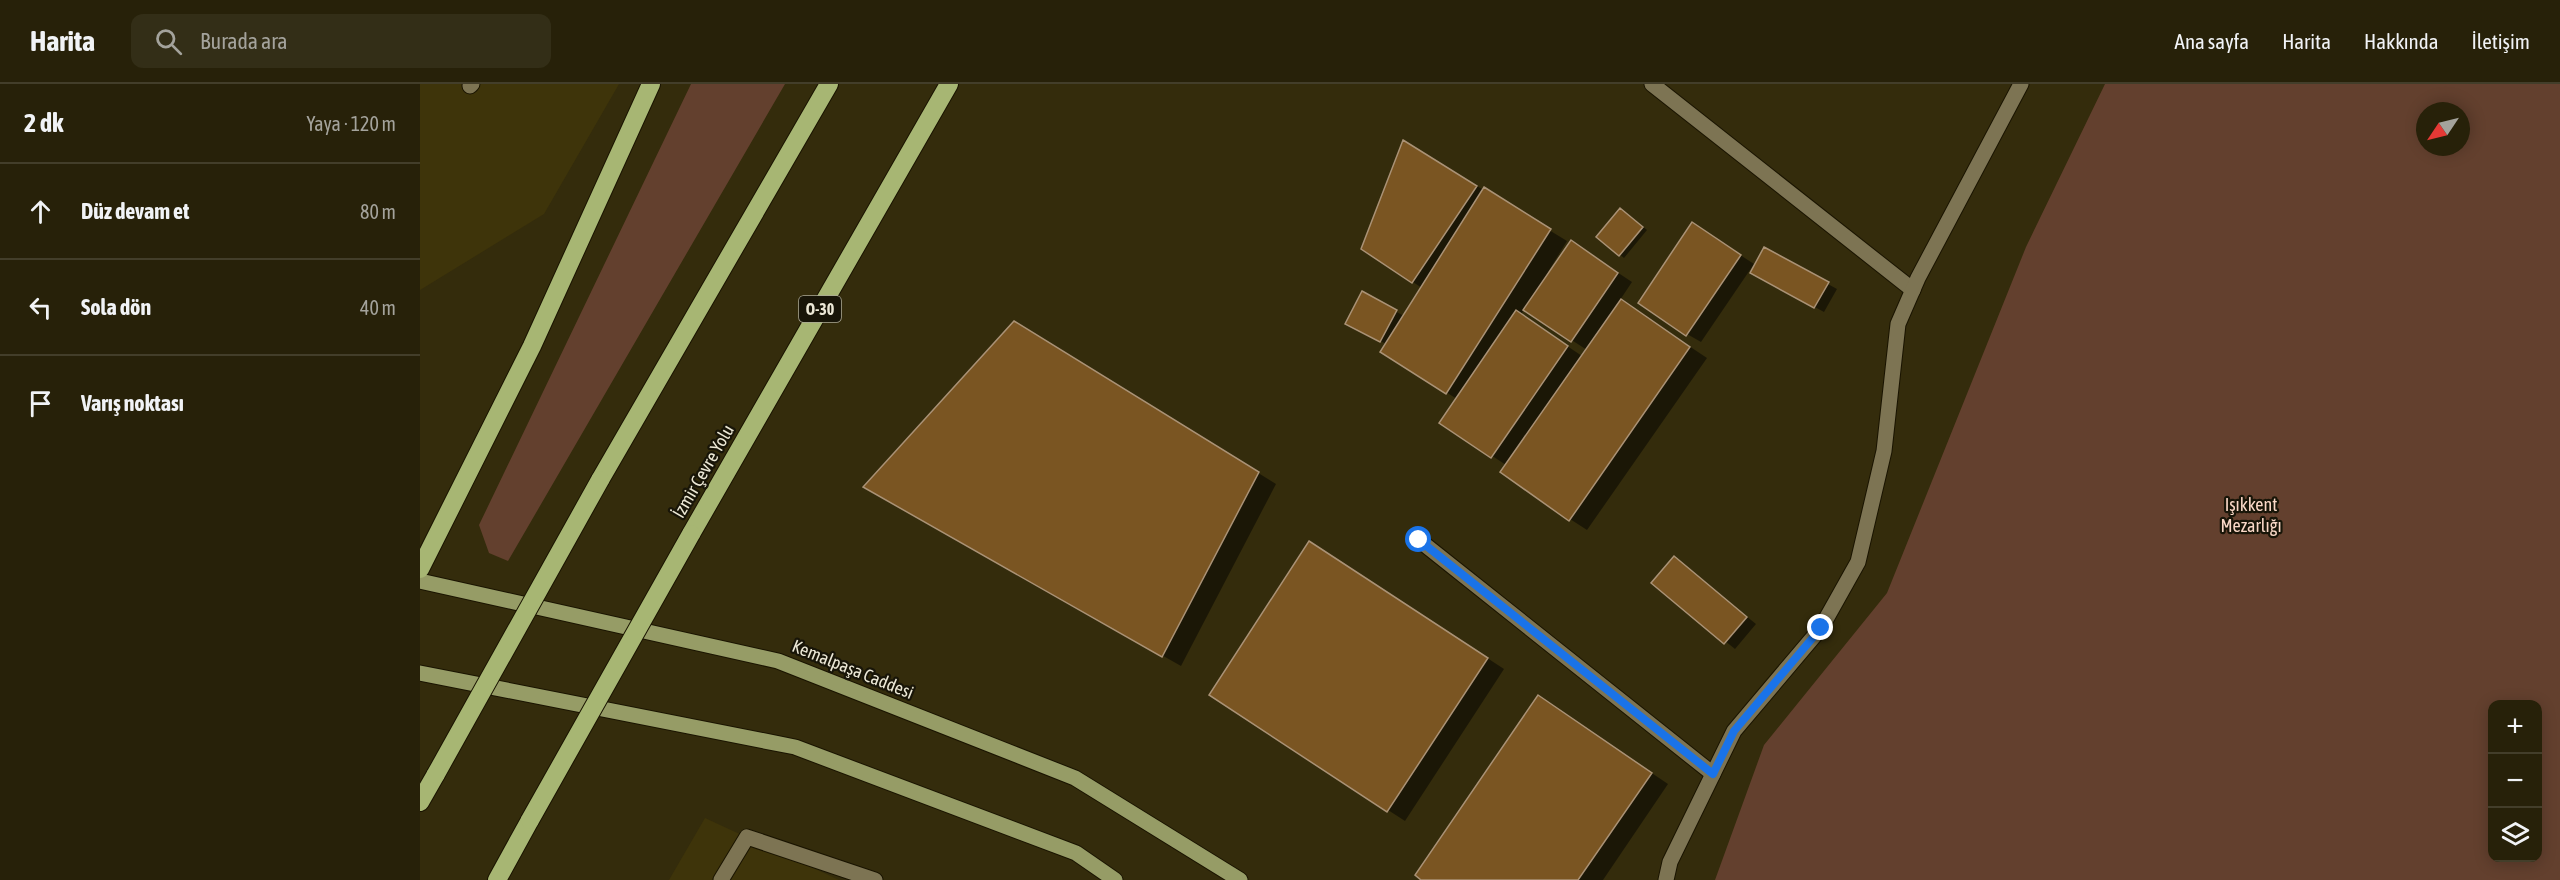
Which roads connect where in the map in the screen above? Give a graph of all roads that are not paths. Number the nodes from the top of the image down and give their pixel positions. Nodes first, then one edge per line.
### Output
1 (651, 84) edge
2 (829, 84) edge
3 (949, 84) edge
4 (1652, 84) edge
5 (2021, 84) edge
6 (1913, 290) junction
7 (1419, 540) dead end
8 (420, 569) edge
9 (420, 581) edge
10 (420, 673) edge
11 (1713, 774) junction
12 (420, 802) edge
13 (497, 880) edge
14 (721, 880) edge
15 (875, 880) edge
16 (1115, 880) edge
17 (1240, 880) edge
18 (1666, 880) edge

1 - 8 highway
2 - 12 highway, bridge
3 - 13 highway, İzmir Çevre Yolu / O-30, bridge
4 - 6 main road
5 - 6 main road
6 - 11 main road
7 - 11 main road
9 - 17 main road, Kemalpaşa Caddesi
10 - 16 main road
11 - 18 main road
14 - 15 main road

